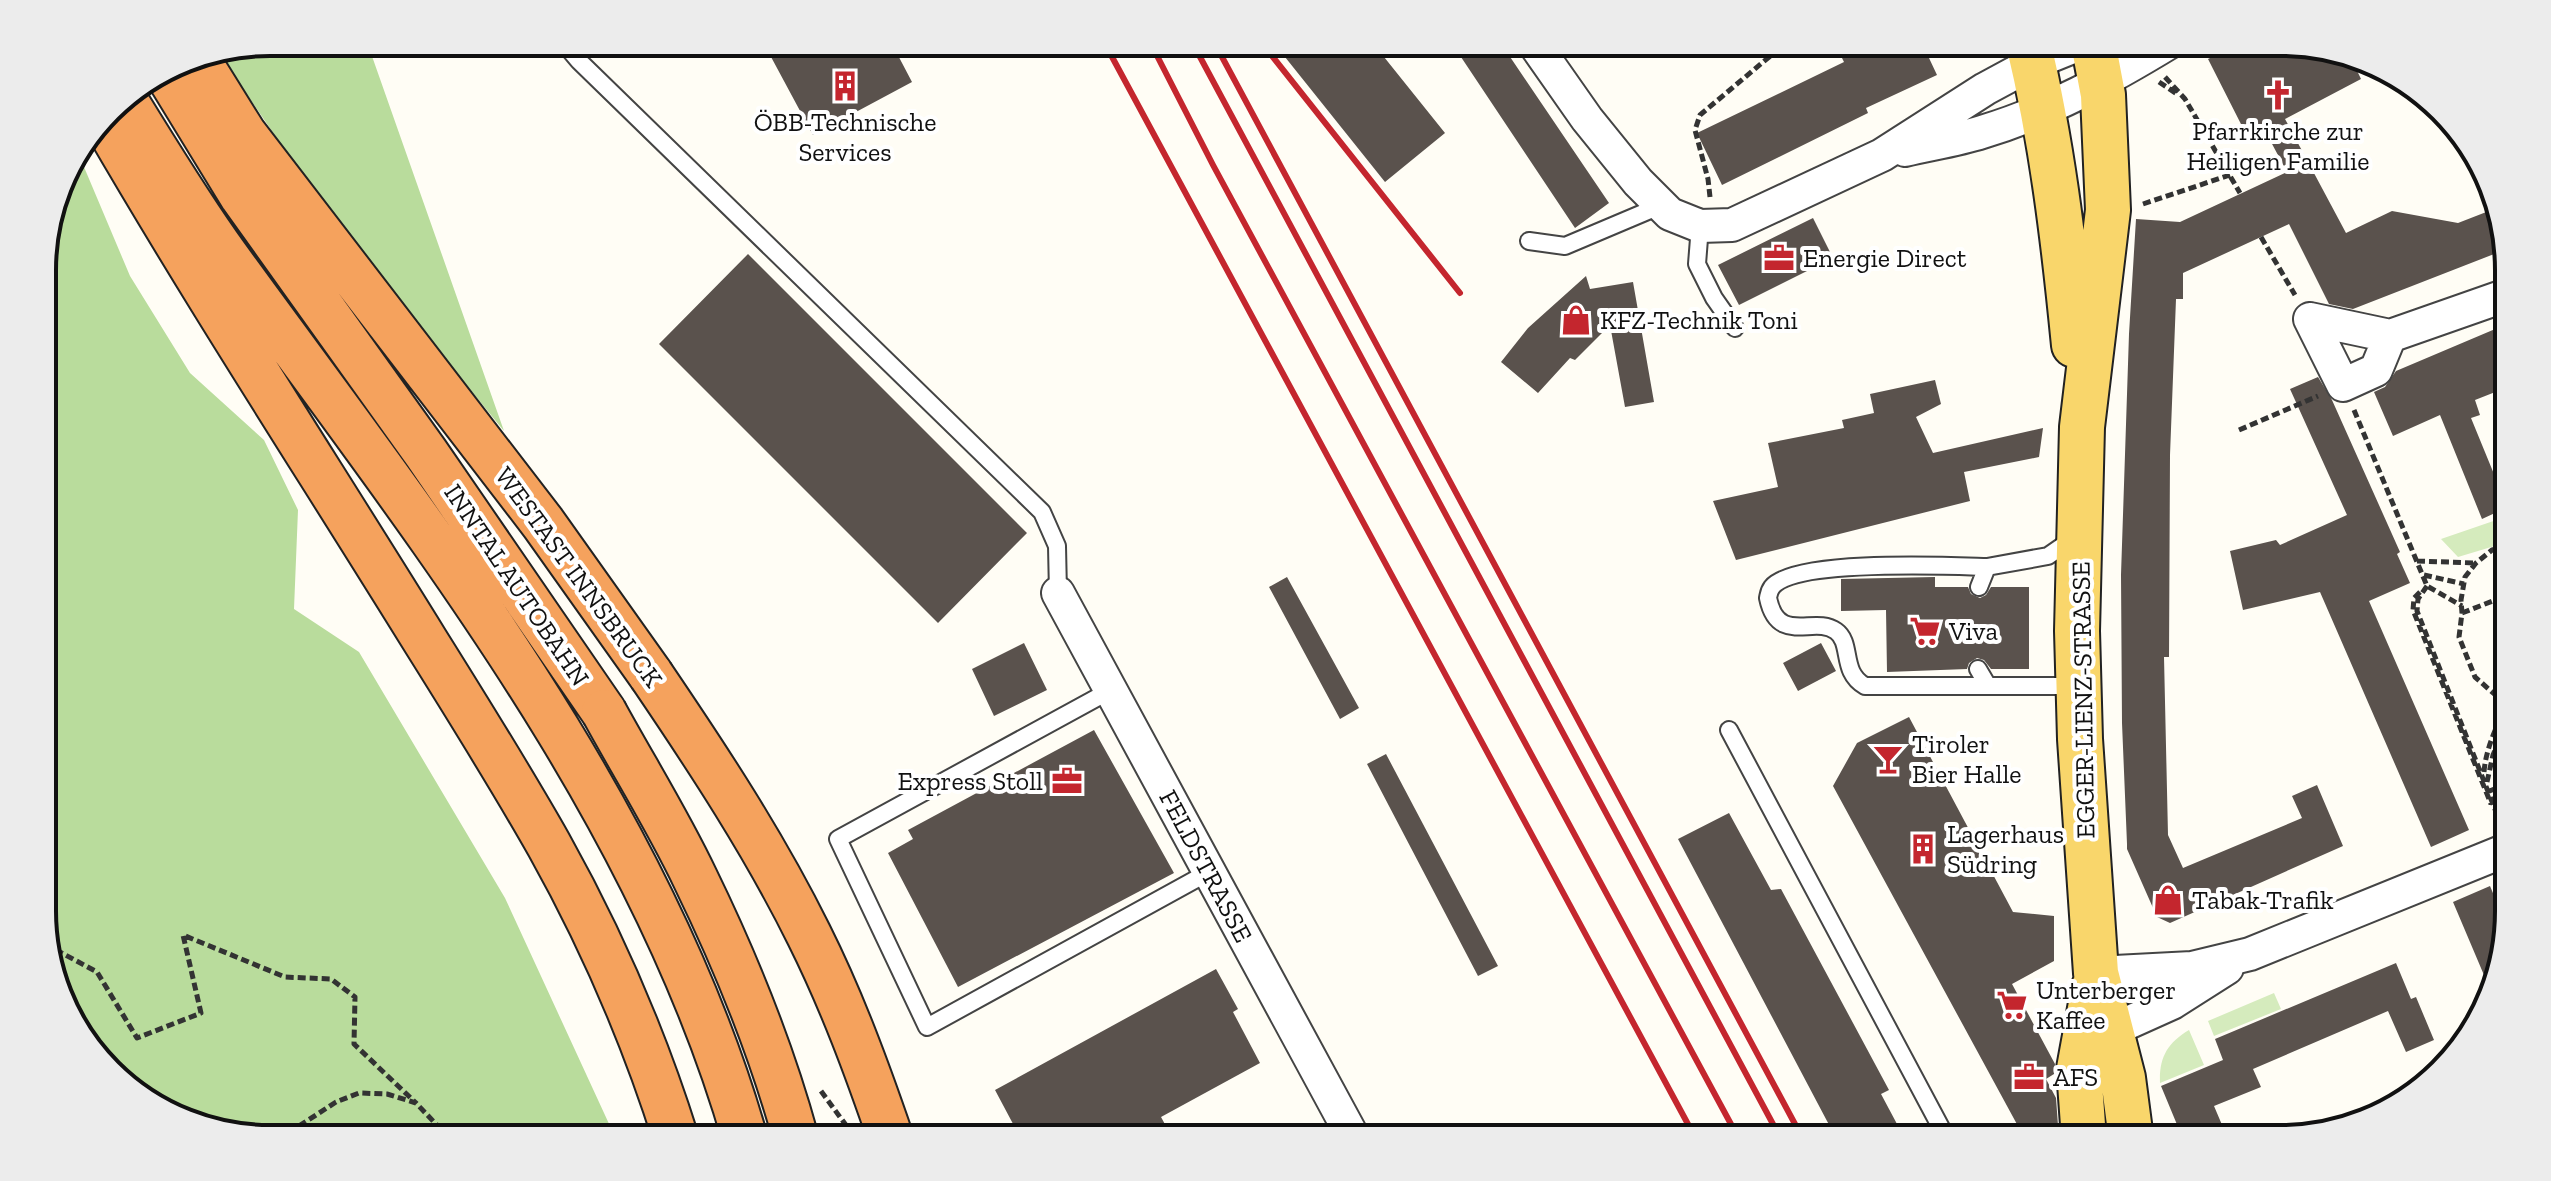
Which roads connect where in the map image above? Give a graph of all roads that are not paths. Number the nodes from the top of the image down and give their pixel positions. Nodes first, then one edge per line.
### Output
1 (576, 56) edge
2 (1543, 56) edge
3 (2026, 56) edge
4 (2031, 56) edge
5 (2142, 56) edge
6 (2097, 62) edge
7 (202, 67) edge
8 (171, 80) edge
9 (130, 108) edge
10 (2044, 110) junction
11 (109, 130) edge
12 (1882, 155) junction
13 (1662, 205) junction
14 (1706, 226) junction
15 (1529, 241) dead end
16 (2495, 299) edge
17 (1735, 328) dead end
18 (2390, 336) junction
19 (2082, 427) junction
20 (2079, 535) junction
21 (1987, 567) junction
22 (1979, 587) dead end
23 (1058, 593) joint
24 (1978, 669) dead end
25 (1988, 686) junction
26 (2078, 686) junction
27 (1111, 690) junction
28 (1729, 730) dead end
29 (2495, 839) edge
30 (1209, 872) junction
31 (2250, 954) junction
32 (2096, 973) junction
33 (2112, 1030) junction
34 (1334, 1104) junction
35 (671, 1125) edge
36 (740, 1125) edge
37 (792, 1125) edge
38 (874, 1125) edge
39 (1333, 1125) edge
40 (1346, 1125) edge
41 (1940, 1125) edge
42 (2083, 1125) edge
43 (2129, 1125) edge

1 - 23 lane
2 - 13 street
3 - 12 street
4 - 10 main road, EGGER-LIENZ-STRASSE
5 - 6 street
6 - 10 street
6 - 19 main road, EGGER-LIENZ-STRASSE
7 - 38 highway, WESTAST INNSBRUCK, bridge
8 - 37 highway, INNTAL AUTOBAHN, bridge
9 - 36 highway, INNTAL AUTOBAHN
10 - 12 street
10 - 19 main road, EGGER-LIENZ-STRASSE
11 - 35 highway
12 - 14 street
13 - 14 street
13 - 15 lane
14 - 17 lane
16 - 18 street
18 - 18 street
19 - 20 main road, EGGER-LIENZ-STRASSE
20 - 21 lane
20 - 26 main road, EGGER-LIENZ-STRASSE
21 - 22 lane
21 - 25 lane
23 - 27 street, FELDSTRASSE
24 - 25 lane
25 - 26 lane
26 - 32 main road, EGGER-LIENZ-STRASSE
27 - 30 street, FELDSTRASSE
27 - 30 lane
28 - 41 lane
29 - 31 street
30 - 34 street, FELDSTRASSE
31 - 32 street
31 - 33 street
32 - 33 main road, EGGER-LIENZ-STRASSE
32 - 42 main road, EGGER-LIENZ-STRASSE
33 - 43 main road, EGGER-LIENZ-STRASSE
34 - 39 lane
34 - 40 street, FELDSTRASSE

